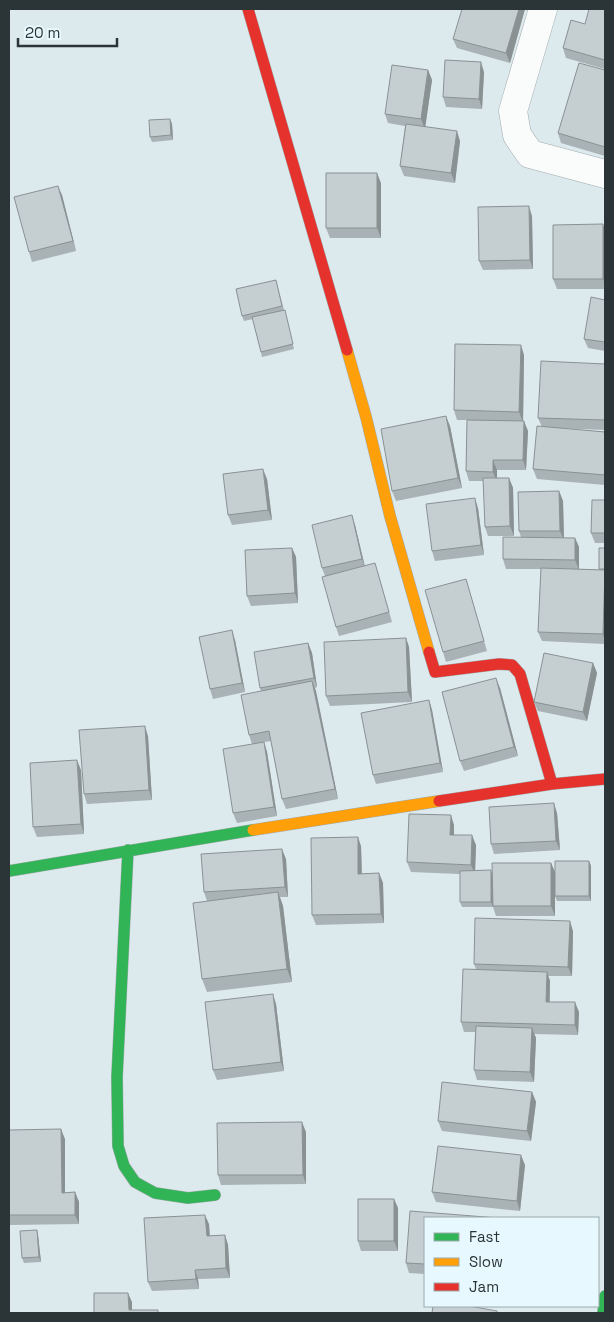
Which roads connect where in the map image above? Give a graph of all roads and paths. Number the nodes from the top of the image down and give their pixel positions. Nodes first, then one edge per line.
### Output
1 (248, 9) edge
2 (543, 9) edge
3 (605, 174) edge
4 (605, 779) edge
5 (552, 784) junction
6 (128, 850) junction
7 (9, 871) edge
8 (214, 1195) dead end
9 (605, 1296) edge
10 (603, 1313) edge

1 - 5 street
2 - 3 street
4 - 5 street
5 - 6 street
6 - 7 street
6 - 8 street
9 - 10 street

